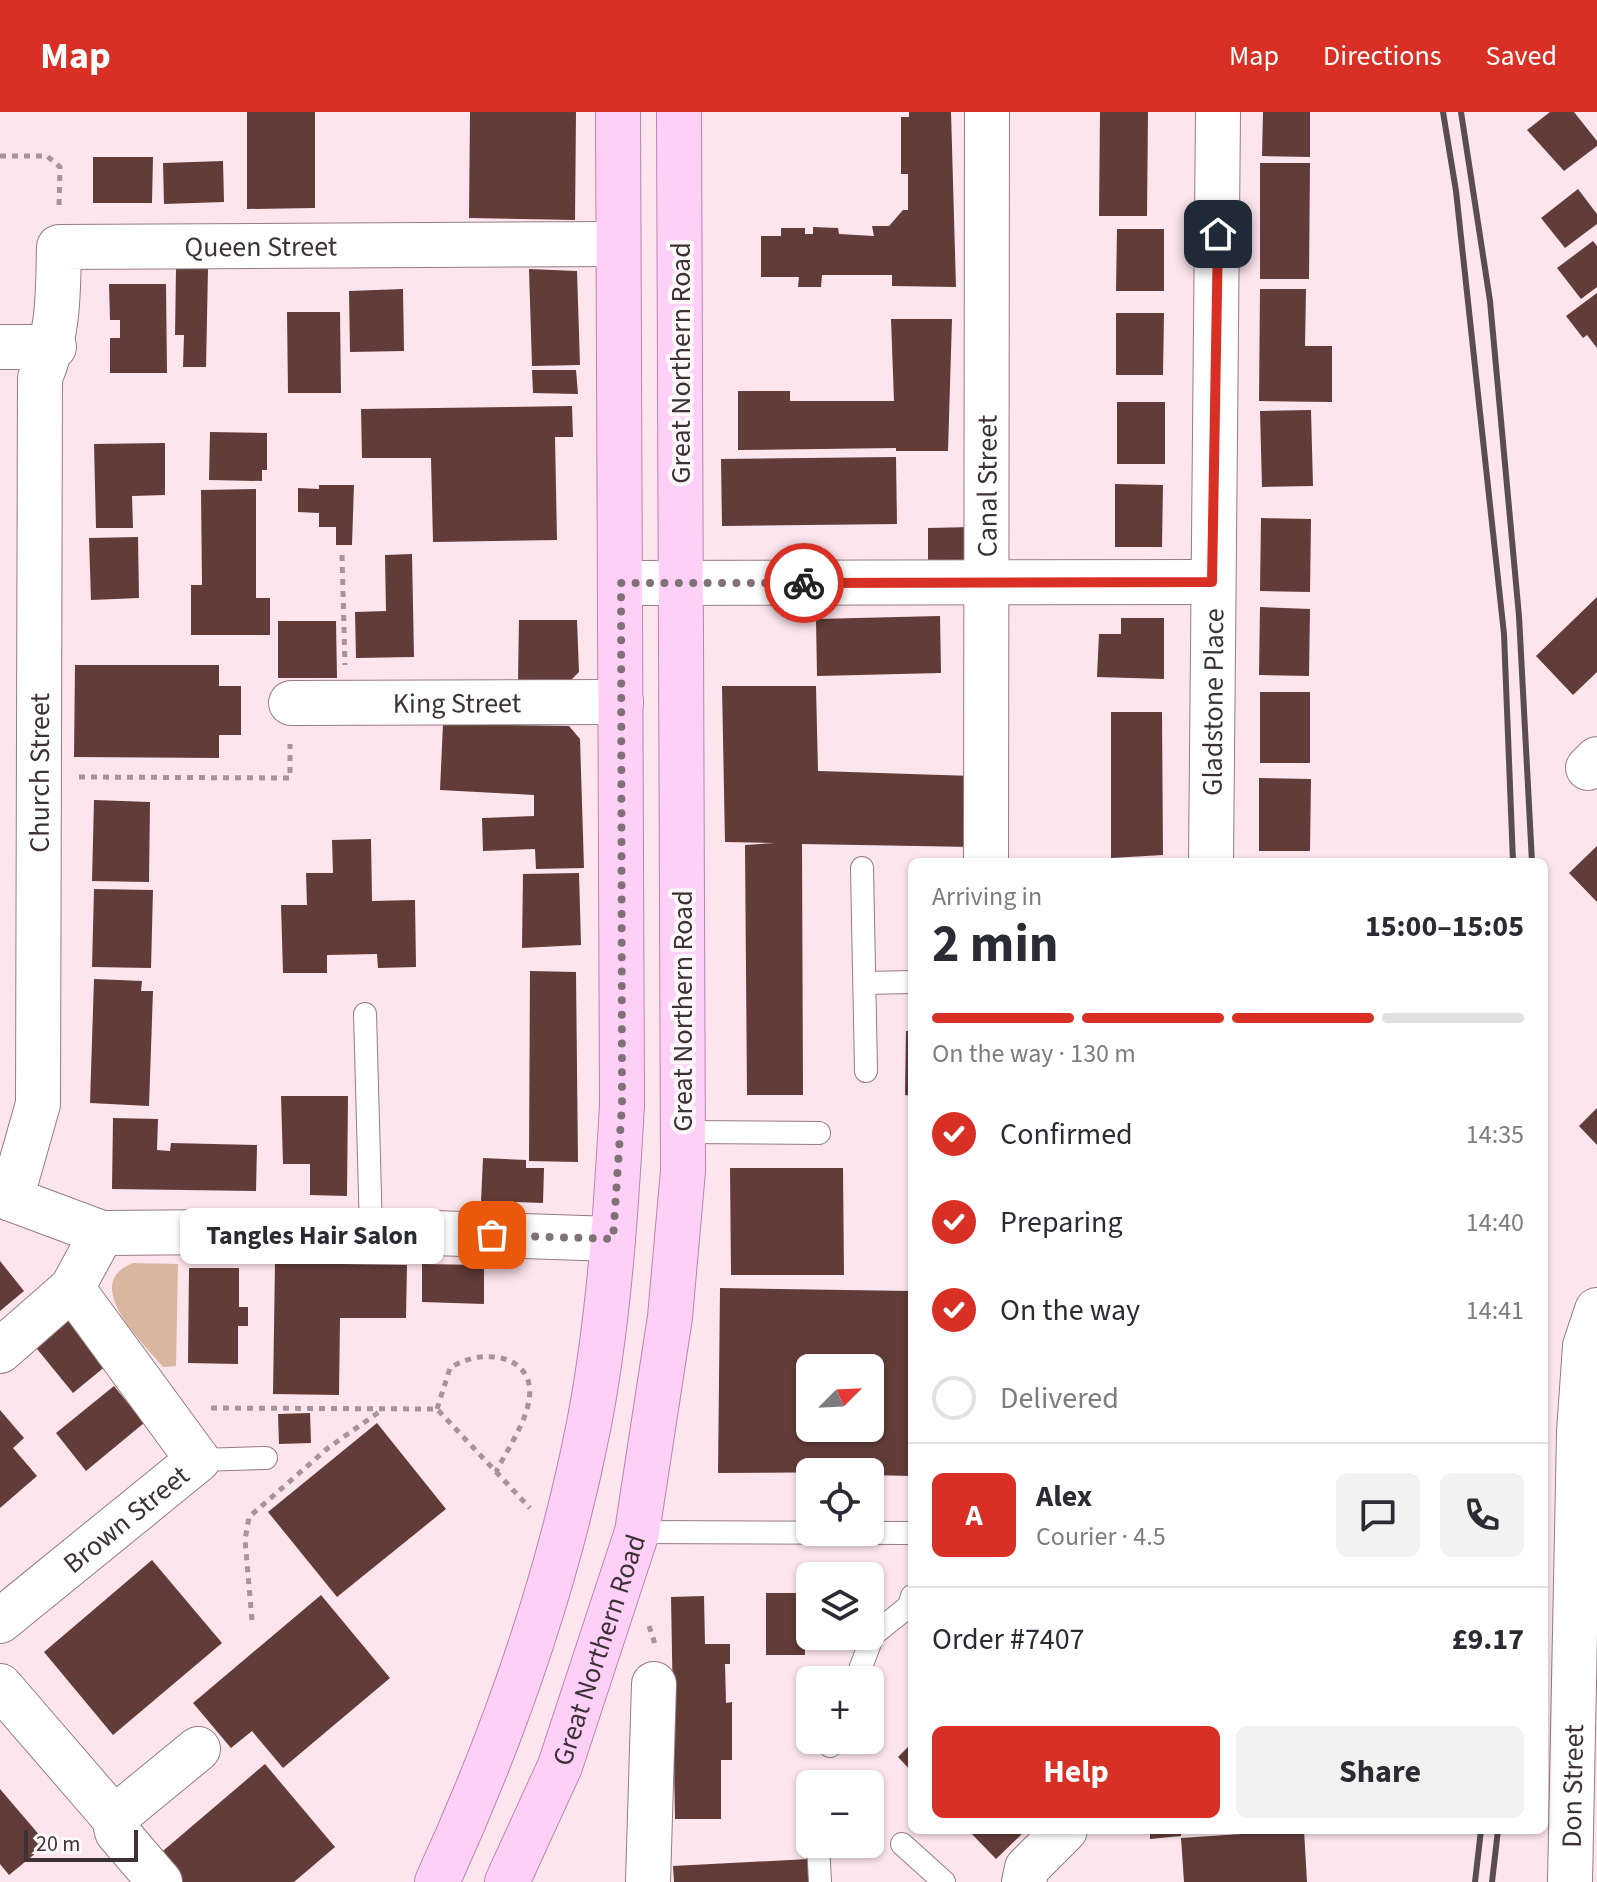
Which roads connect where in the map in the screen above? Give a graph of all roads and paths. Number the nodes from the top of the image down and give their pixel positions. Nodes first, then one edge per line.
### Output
1 (618, 112) edge
2 (679, 112) edge
3 (987, 112) edge
4 (1218, 112) edge
5 (0, 156) edge
6 (618, 244) junction
7 (59, 247) junction
8 (0, 347) edge
9 (54, 347) junction
10 (342, 555) dead end
11 (987, 582) junction
12 (1212, 582) junction
13 (621, 583) junction
14 (681, 583) junction
15 (346, 702) junction
16 (621, 702) junction
17 (291, 703) joint
18 (79, 777) dead end
19 (986, 858) edge
20 (1211, 858) edge
21 (862, 868) dead end
22 (908, 982) edge
23 (865, 983) junction
24 (365, 1014) dead end
25 (866, 1071) dead end
26 (683, 1132) junction
27 (819, 1133) dead end
28 (5, 1192) edge
29 (371, 1231) junction
30 (102, 1233) junction
31 (613, 1239) junction
32 (72, 1288) junction
33 (1597, 1310) edge
34 (0, 1351) edge
35 (437, 1409) junction
36 (381, 1411) junction
37 (170, 1423) junction
38 (266, 1458) dead end
39 (198, 1460) junction
40 (496, 1472) junction
41 (637, 1532) junction
42 (908, 1533) edge
43 (559, 1541) junction
44 (908, 1607) edge
45 (252, 1620) dead end
46 (0, 1621) edge
47 (861, 1666) edge
48 (654, 1684) dead end
49 (0, 1686) edge
50 (198, 1749) dead end
51 (114, 1818) junction
52 (1061, 1834) edge
53 (902, 1844) dead end
54 (819, 1858) edge
55 (160, 1882) edge
56 (437, 1882) edge
57 (507, 1882) edge
58 (648, 1882) edge
59 (820, 1882) edge
60 (944, 1882) edge
61 (1024, 1882) edge
62 (1570, 1882) edge

1 - 6 main road
2 - 14 main road, Great Northern Road
3 - 11 street, Canal Street
4 - 12 street, Gladstone Place
5 - 7 path
6 - 7 street, Queen Street
6 - 13 main road
7 - 9 street
8 - 9 street
9 - 28 street, Church Street
10 - 15 path
11 - 12 street
11 - 14 street
11 - 19 street, Canal Street
12 - 20 street, Gladstone Place
13 - 14 street
13 - 16 main road
14 - 26 main road, Great Northern Road
15 - 16 street, King Street
15 - 17 street, King Street
16 - 31 main road
17 - 18 path
21 - 23 lane
22 - 23 lane
23 - 25 lane
24 - 29 lane
26 - 27 lane
26 - 41 main road, Great Northern Road
28 - 30 street
29 - 30 street
29 - 31 street
30 - 32 street
31 - 43 main road
32 - 34 street
32 - 37 street, Brown Street
33 - 62 street, Don Street
35 - 36 path
35 - 40 path
35 - 40 path
36 - 37 path
36 - 45 path
37 - 39 street, Brown Street
38 - 39 lane
39 - 46 street, Brown Street
40 - 43 path
41 - 42 lane
41 - 57 main road, Great Northern Road
43 - 56 main road
44 - 47 lane
48 - 58 street
49 - 51 street
50 - 51 street
51 - 55 street
52 - 61 street
53 - 60 lane
54 - 59 lane

